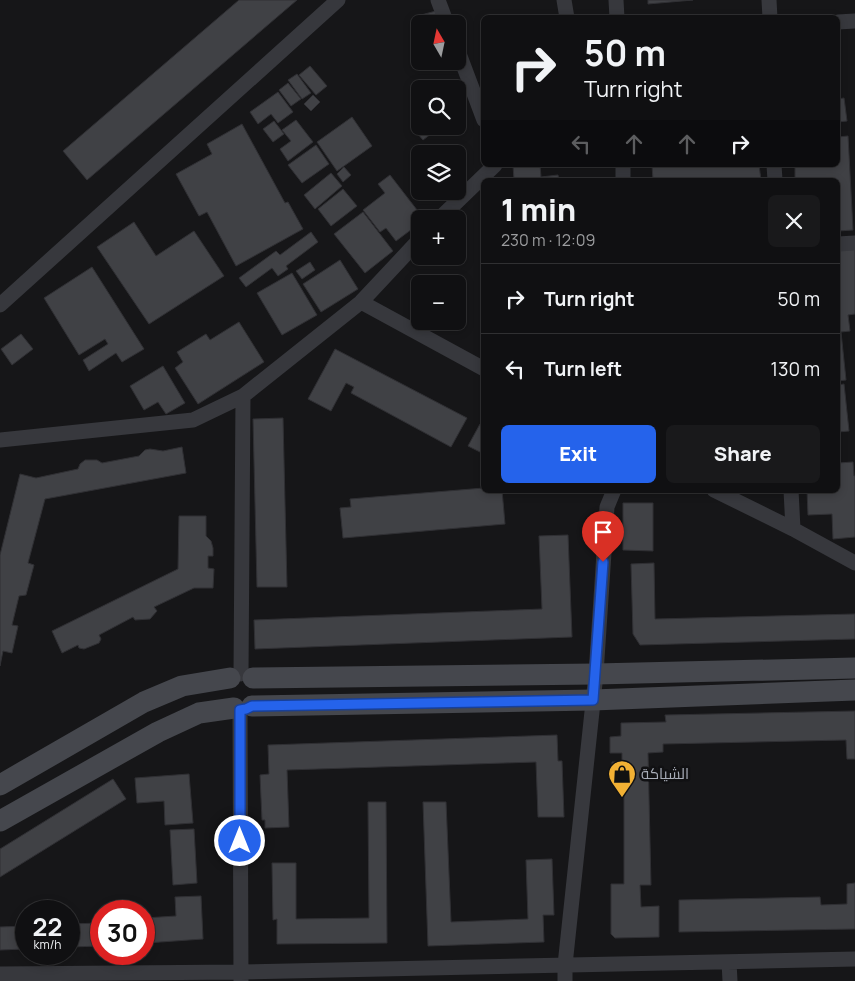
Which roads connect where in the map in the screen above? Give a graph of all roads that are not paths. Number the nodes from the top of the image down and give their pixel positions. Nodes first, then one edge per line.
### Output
1 (338, 0) edge
2 (438, 0) edge
3 (564, 0) edge
4 (616, 0) edge
5 (768, 0) edge
6 (444, 15) edge
7 (566, 15) edge
8 (618, 15) edge
9 (770, 15) edge
10 (855, 21) edge
11 (840, 22) edge
12 (465, 70) edge
13 (481, 112) edge
14 (481, 181) edge
15 (447, 210) edge
16 (855, 243) edge
17 (840, 244) edge
18 (411, 249) edge
19 (361, 302) junction
20 (0, 305) edge
21 (481, 367) edge
22 (244, 396) junction
23 (0, 440) edge
24 (613, 493) edge
25 (720, 493) edge
26 (791, 493) edge
27 (793, 529) junction
28 (855, 563) edge
29 (855, 668) edge
30 (596, 674) junction
31 (241, 676) junction
32 (855, 690) edge
33 (593, 700) junction
34 (242, 708) junction
35 (0, 785) edge
36 (0, 821) edge
37 (855, 959) edge
38 (729, 962) junction
39 (565, 965) junction
40 (0, 974) edge
41 (240, 976) edge
42 (565, 981) edge
43 (730, 981) edge

1 - 20 street
2 - 6 street
3 - 7 street
4 - 8 street
5 - 9 street
10 - 11 street
12 - 13 street
14 - 15 street
16 - 17 street
18 - 19 street
19 - 21 street
19 - 22 street
22 - 23 street
22 - 31 street
24 - 30 street
25 - 27 street
26 - 27 street
27 - 28 street
29 - 30 street
30 - 31 street
30 - 33 street
31 - 34 street
31 - 34 street
31 - 35 street
32 - 33 street
33 - 34 street
33 - 39 street
34 - 36 street
34 - 41 street
37 - 38 street
38 - 39 street
38 - 43 street
39 - 41 street
39 - 42 street
40 - 41 street

